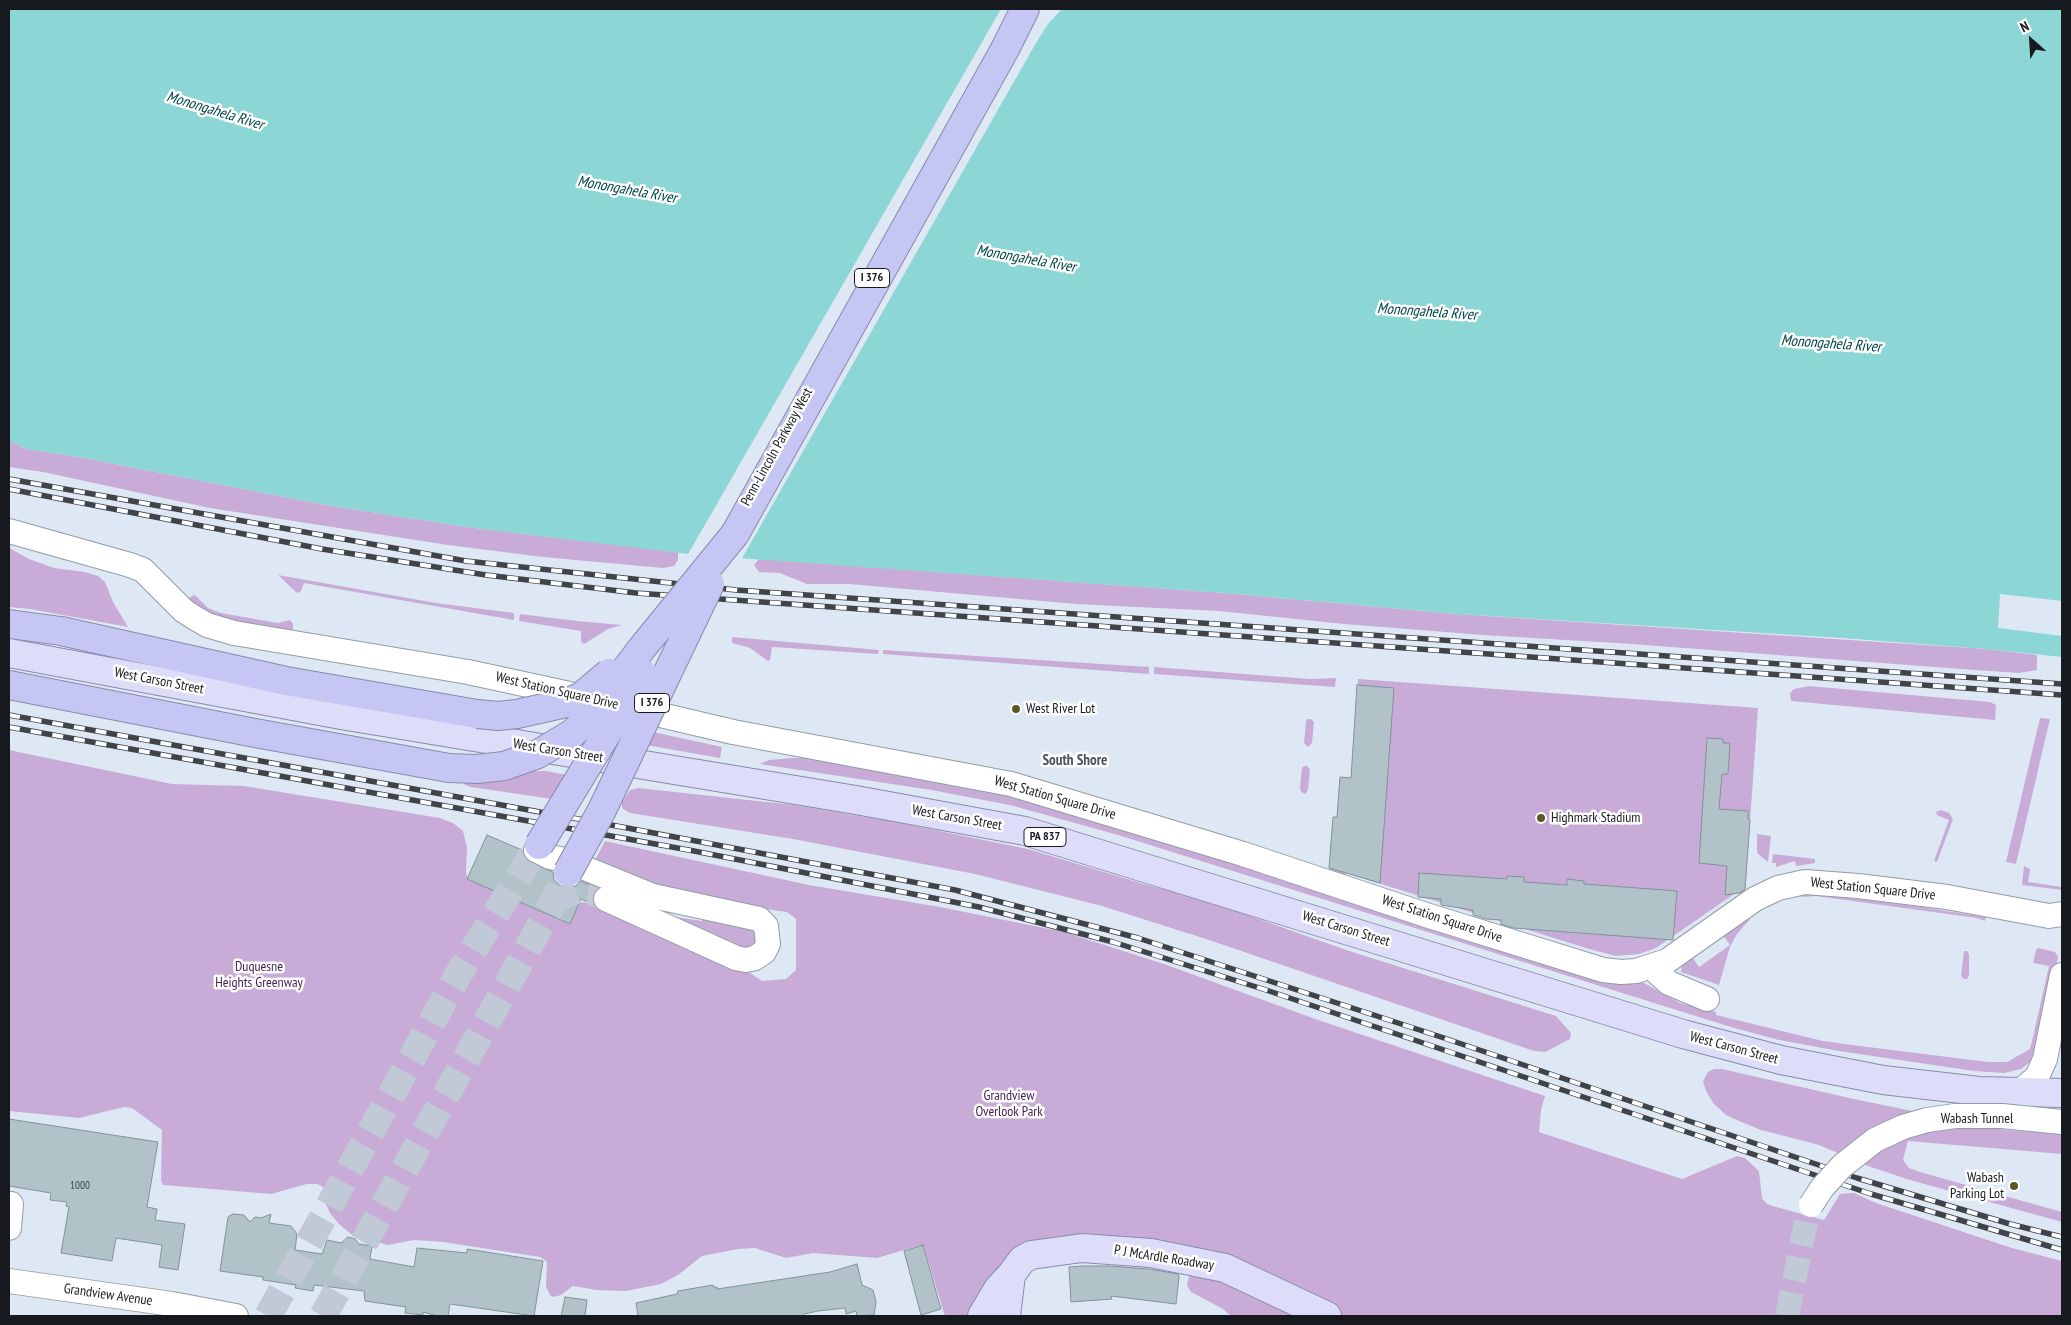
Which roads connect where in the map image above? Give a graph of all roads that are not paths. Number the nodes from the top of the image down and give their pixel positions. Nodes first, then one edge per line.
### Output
1 (1025, 9) edge
2 (1037, 9) edge
3 (1011, 30) edge
4 (735, 528) junction
5 (9, 532) edge
6 (9, 624) edge
7 (9, 653) edge
8 (9, 685) edge
9 (536, 850) joint
10 (568, 872) tunnel mouth
11 (606, 899) tunnel mouth
12 (2062, 914) edge
13 (1651, 967) junction
14 (2061, 986) edge
15 (1707, 999) dead end
16 (2020, 1091) junction
17 (2062, 1093) edge
18 (2062, 1122) edge
19 (11, 1204) dead end
20 (1809, 1208) tunnel mouth
21 (9, 1228) edge
22 (1011, 1275) junction
23 (9, 1280) edge
24 (174, 1310) edge
25 (236, 1316) edge
26 (982, 1316) edge
27 (1006, 1316) edge
28 (1327, 1316) edge

1 - 3 highway, I 376
2 - 3 highway, I 376
3 - 4 highway, Penn-Lincoln Parkway West / I 376
4 - 6 highway, bridge
4 - 8 highway, bridge
4 - 9 highway, Penn-Lincoln Parkway West / I 376, bridge
4 - 10 highway, Penn-Lincoln Parkway West / I 376, bridge
5 - 13 street, West Station Square Drive
7 - 16 main road, West Carson Street / PA 837
9 - 11 street
12 - 13 street, West Station Square Drive
13 - 15 street
14 - 16 street
16 - 17 main road, West Carson Street / PA 837
18 - 20 street, Wabash Tunnel, bridge
19 - 21 street
22 - 26 main road, P J McArdle Roadway
22 - 27 main road
22 - 28 main road, P J McArdle Roadway
23 - 24 street, Grandview Avenue
24 - 25 street, Grandview Avenue

